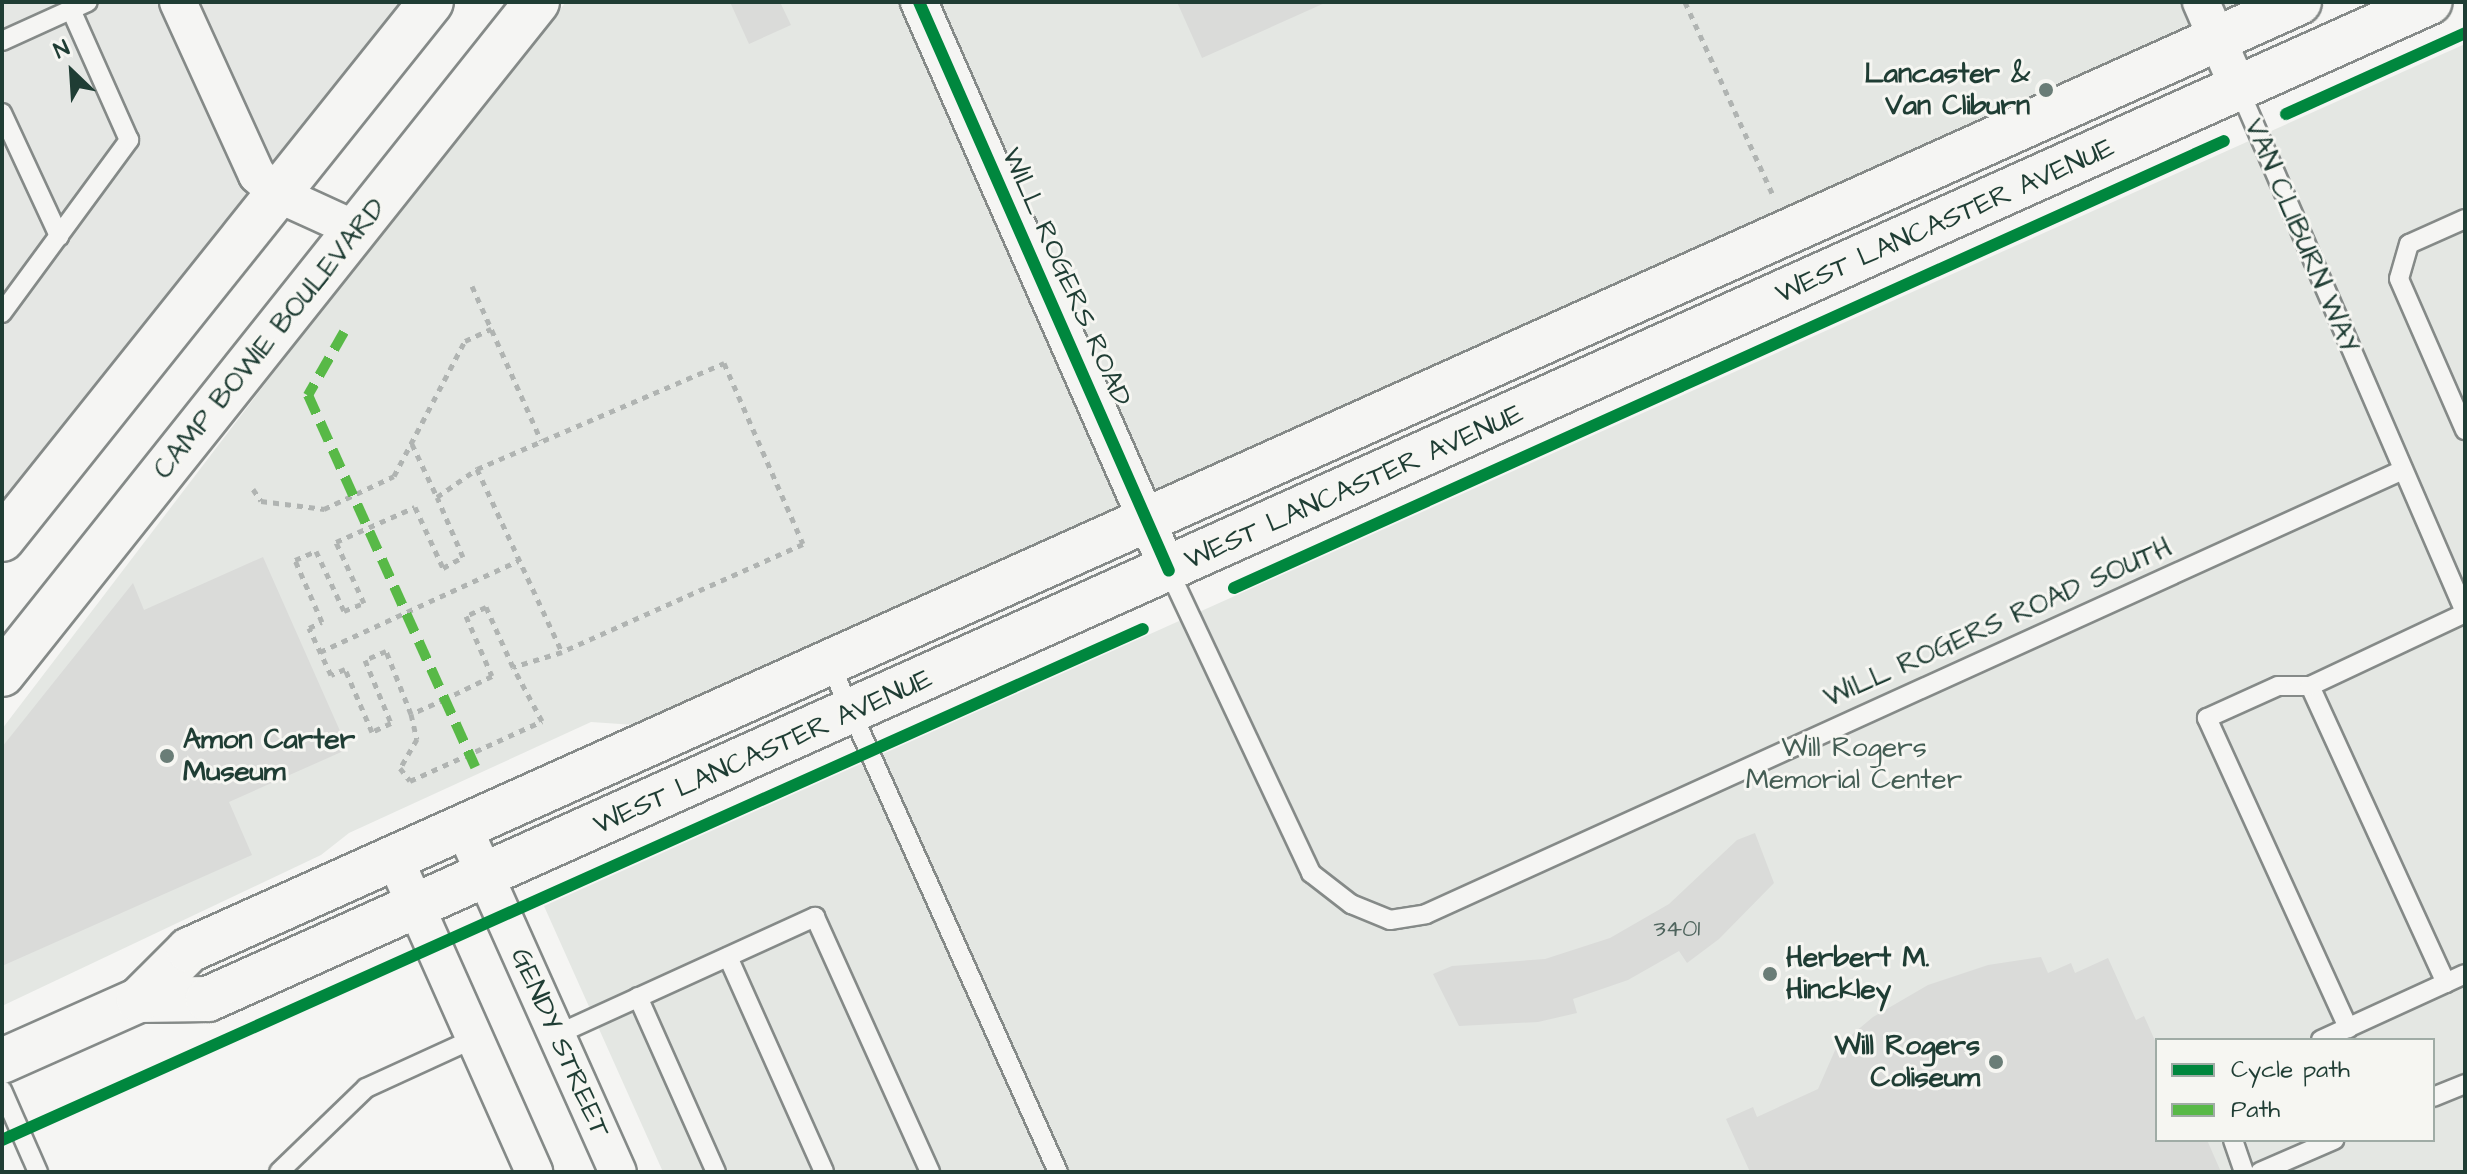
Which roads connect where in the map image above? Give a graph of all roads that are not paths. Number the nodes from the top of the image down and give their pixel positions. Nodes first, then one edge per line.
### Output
1 (178, 2) edge
2 (431, 2) edge
3 (537, 2) edge
4 (919, 2) edge
5 (2299, 2) edge
6 (2430, 2) edge
7 (80, 6) edge
8 (2209, 20) edge
9 (2, 41) edge
10 (2239, 89) junction
11 (2, 113) edge
12 (278, 194) junction
13 (2465, 219) edge
14 (357, 230) junction
15 (59, 236) junction
16 (2, 313) edge
17 (2465, 430) edge
18 (2403, 470) junction
19 (1146, 520) junction
20 (2, 539) edge
21 (1169, 571) junction
22 (2465, 612) edge
23 (829, 662) junction
24 (2, 674) edge
25 (2310, 686) junction
26 (853, 713) junction
27 (463, 826) junction
28 (394, 857) junction
29 (485, 875) junction
30 (415, 907) junction
31 (728, 957) junction
32 (2465, 974) edge
33 (2446, 983) junction
34 (638, 997) junction
35 (139, 1000) junction
36 (2348, 1028) junction
37 (556, 1035) junction
38 (2326, 1038) edge
39 (473, 1039) junction
40 (2, 1061) edge
41 (2465, 1084) edge
42 (2, 1090) edge
43 (2435, 1096) edge
44 (2234, 1142) edge
45 (2329, 1142) edge
46 (38, 1172) edge
47 (279, 1172) edge
48 (534, 1172) edge
49 (618, 1172) edge
50 (716, 1172) edge
51 (824, 1172) edge
52 (930, 1172) edge
53 (1058, 1172) edge
54 (2244, 1172) edge
55 (2260, 1172) edge

1 - 12 street
2 - 12 main road
3 - 14 main road, CAMP BOWIE BOULEVARD
4 - 19 street, WILL ROGERS ROAD
5 - 8 main road, WEST LANCASTER AVENUE
6 - 10 main road, WEST LANCASTER AVENUE
7 - 9 lane
7 - 15 lane
8 - 10 street, VAN CLIBURN WAY
8 - 19 main road, WEST LANCASTER AVENUE
10 - 18 lane, VAN CLIBURN WAY
10 - 21 main road, WEST LANCASTER AVENUE
11 - 15 lane
12 - 14 street
12 - 20 main road
13 - 17 lane
14 - 24 main road, CAMP BOWIE BOULEVARD
15 - 16 lane
18 - 21 lane, WILL ROGERS ROAD SOUTH
18 - 22 lane, VAN CLIBURN WAY
19 - 21 street, WILL ROGERS ROAD
19 - 23 main road, WEST LANCASTER AVENUE
21 - 26 main road, WEST LANCASTER AVENUE
22 - 25 lane
23 - 26 lane
23 - 27 main road, WEST LANCASTER AVENUE
25 - 33 lane
25 - 36 lane
26 - 29 main road, WEST LANCASTER AVENUE
26 - 53 lane
27 - 28 main road, WEST LANCASTER AVENUE
27 - 29 street, GENDY STREET
28 - 30 street
28 - 35 main road, WEST LANCASTER AVENUE
29 - 30 main road, WEST LANCASTER AVENUE
29 - 37 street, GENDY STREET
30 - 35 main road, WEST LANCASTER AVENUE
30 - 39 street
31 - 34 lane
31 - 51 lane
31 - 52 lane
32 - 33 lane
33 - 36 lane
34 - 37 lane
34 - 50 lane
35 - 40 main road, WEST LANCASTER AVENUE
36 - 38 lane
37 - 49 street, GENDY STREET
39 - 47 lane
39 - 48 street
41 - 43 lane
42 - 46 lane
44 - 54 lane
45 - 55 lane

